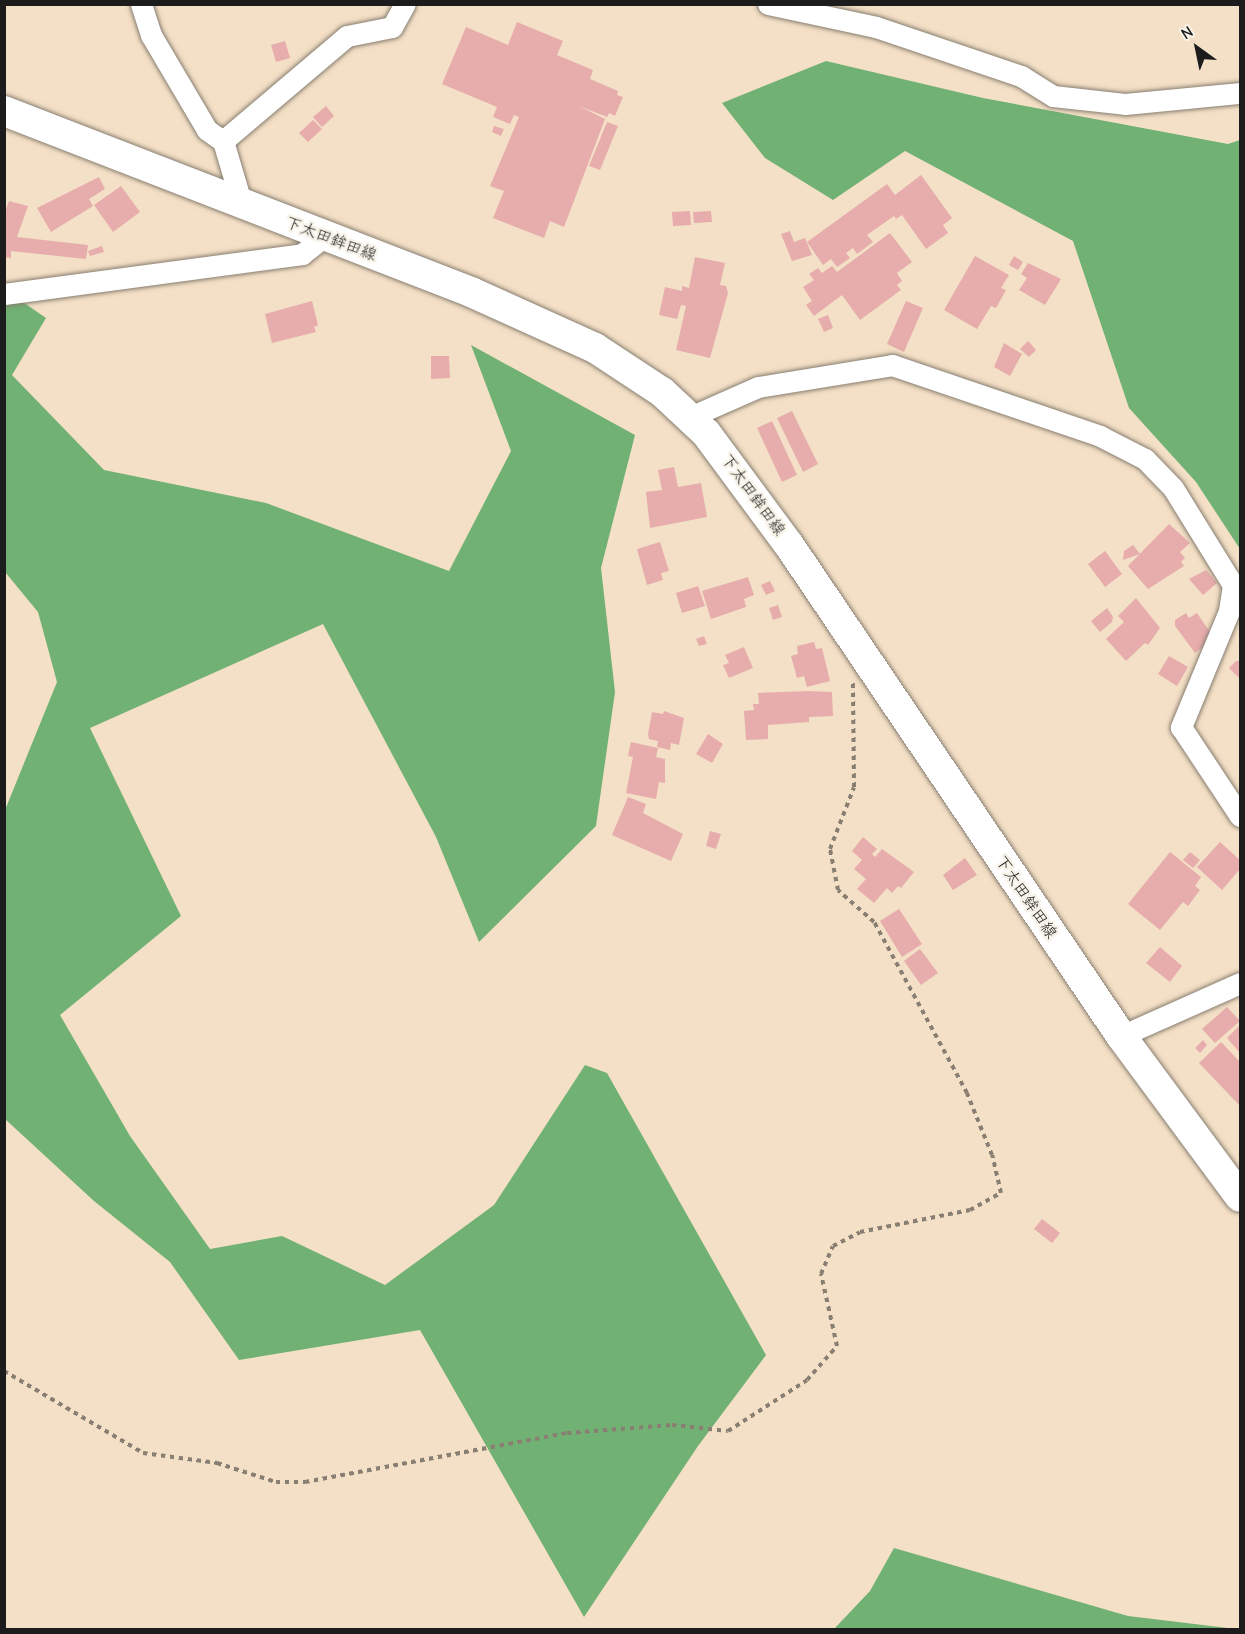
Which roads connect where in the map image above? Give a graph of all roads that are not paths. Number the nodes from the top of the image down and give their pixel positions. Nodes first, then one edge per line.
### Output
1 (141, 4) edge
2 (405, 4) edge
3 (768, 4) edge
4 (1240, 93) edge
5 (4, 111) edge
6 (223, 141) junction
7 (242, 205) junction
8 (324, 237) junction
9 (4, 294) edge
10 (690, 417) junction
11 (1240, 816) edge
12 (1240, 983) edge
13 (1121, 1036) junction
14 (1240, 1197) edge

1 - 6 street
2 - 6 street
3 - 4 street
5 - 7 main road, 下太田鉾田線
6 - 7 street
7 - 8 main road, 下太田鉾田線
8 - 9 street
8 - 10 main road, 下太田鉾田線
10 - 11 street
10 - 13 main road, 下太田鉾田線
12 - 13 street
13 - 14 main road, 下太田鉾田線

